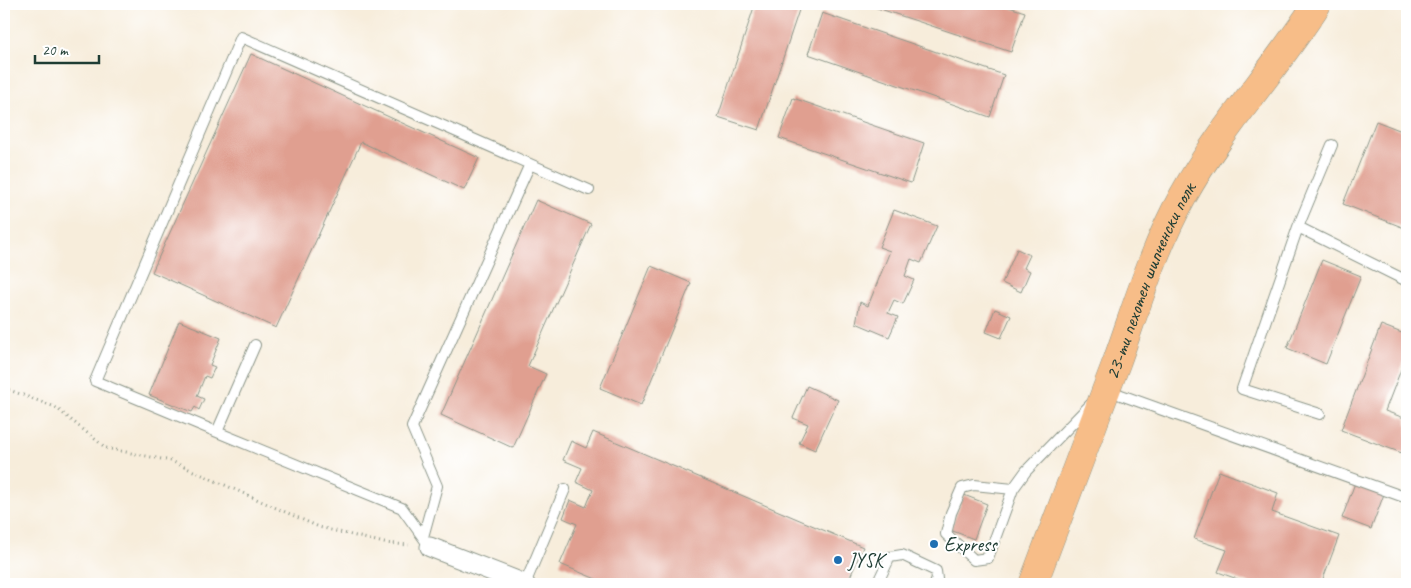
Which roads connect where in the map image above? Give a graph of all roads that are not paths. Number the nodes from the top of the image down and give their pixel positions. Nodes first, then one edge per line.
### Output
1 (1317, 4) edge
2 (1332, 145) dead end
3 (530, 164) junction
4 (589, 190) dead end
5 (1298, 227) junction
6 (1407, 281) edge
7 (254, 345) dead end
8 (1106, 389) junction
9 (1320, 414) dead end
10 (217, 432) junction
11 (565, 489) dead end
12 (1014, 489) junction
13 (1407, 498) edge
14 (426, 542) junction
15 (516, 583) edge
16 (877, 584) edge
17 (935, 584) edge
18 (1033, 584) edge

1 - 8 main road, 23-ти пехотен шипченски полк
2 - 5 lane
3 - 4 lane
3 - 10 lane
3 - 14 lane
5 - 6 lane
5 - 9 lane
7 - 10 lane
8 - 12 lane
8 - 13 lane
8 - 18 main road, 23-ти пехотен шипченски полк
10 - 14 lane
11 - 15 lane
12 - 12 lane
14 - 15 street
16 - 17 lane

